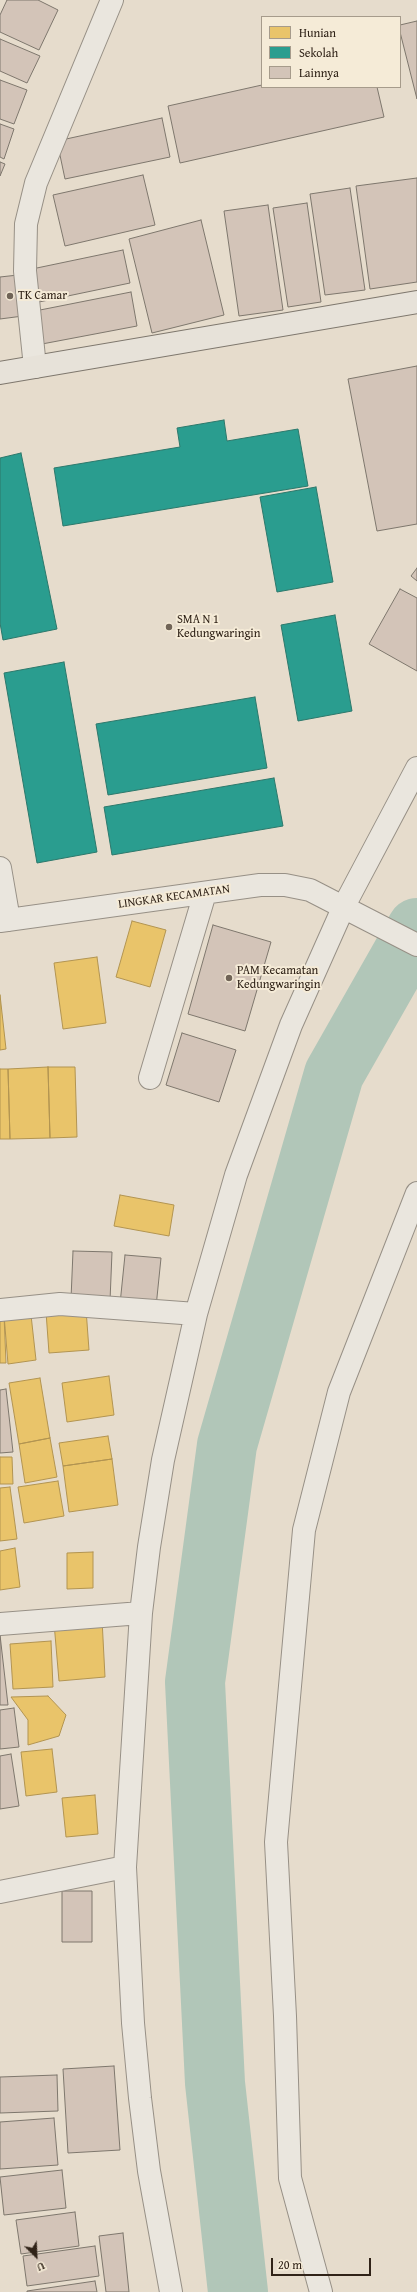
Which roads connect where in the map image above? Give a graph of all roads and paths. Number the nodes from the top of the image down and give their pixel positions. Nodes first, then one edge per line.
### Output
1 (112, 0) edge
2 (417, 302) edge
3 (36, 367) junction
4 (0, 373) edge
5 (417, 768) edge
6 (0, 868) edge
7 (205, 893) junction
8 (344, 906) junction
9 (4, 920) edge
10 (417, 945) edge
11 (150, 1078) dead end
12 (417, 1193) edge
13 (0, 1310) edge
14 (196, 1314) junction
15 (141, 1613) junction
16 (0, 1624) edge
17 (125, 1867) junction
18 (0, 1892) edge
19 (171, 2292) edge
20 (321, 2292) edge

1 - 3 street
2 - 3 main road
3 - 4 main road
5 - 8 street
6 - 9 street
7 - 8 street, LINGKAR KECAMATAN
7 - 9 street, LINGKAR KECAMATAN
7 - 11 street
8 - 10 street, LINGKAR KECAMATAN
8 - 14 street
12 - 20 street
13 - 14 street
14 - 15 street
15 - 16 street
15 - 17 street
17 - 18 street
17 - 19 street

